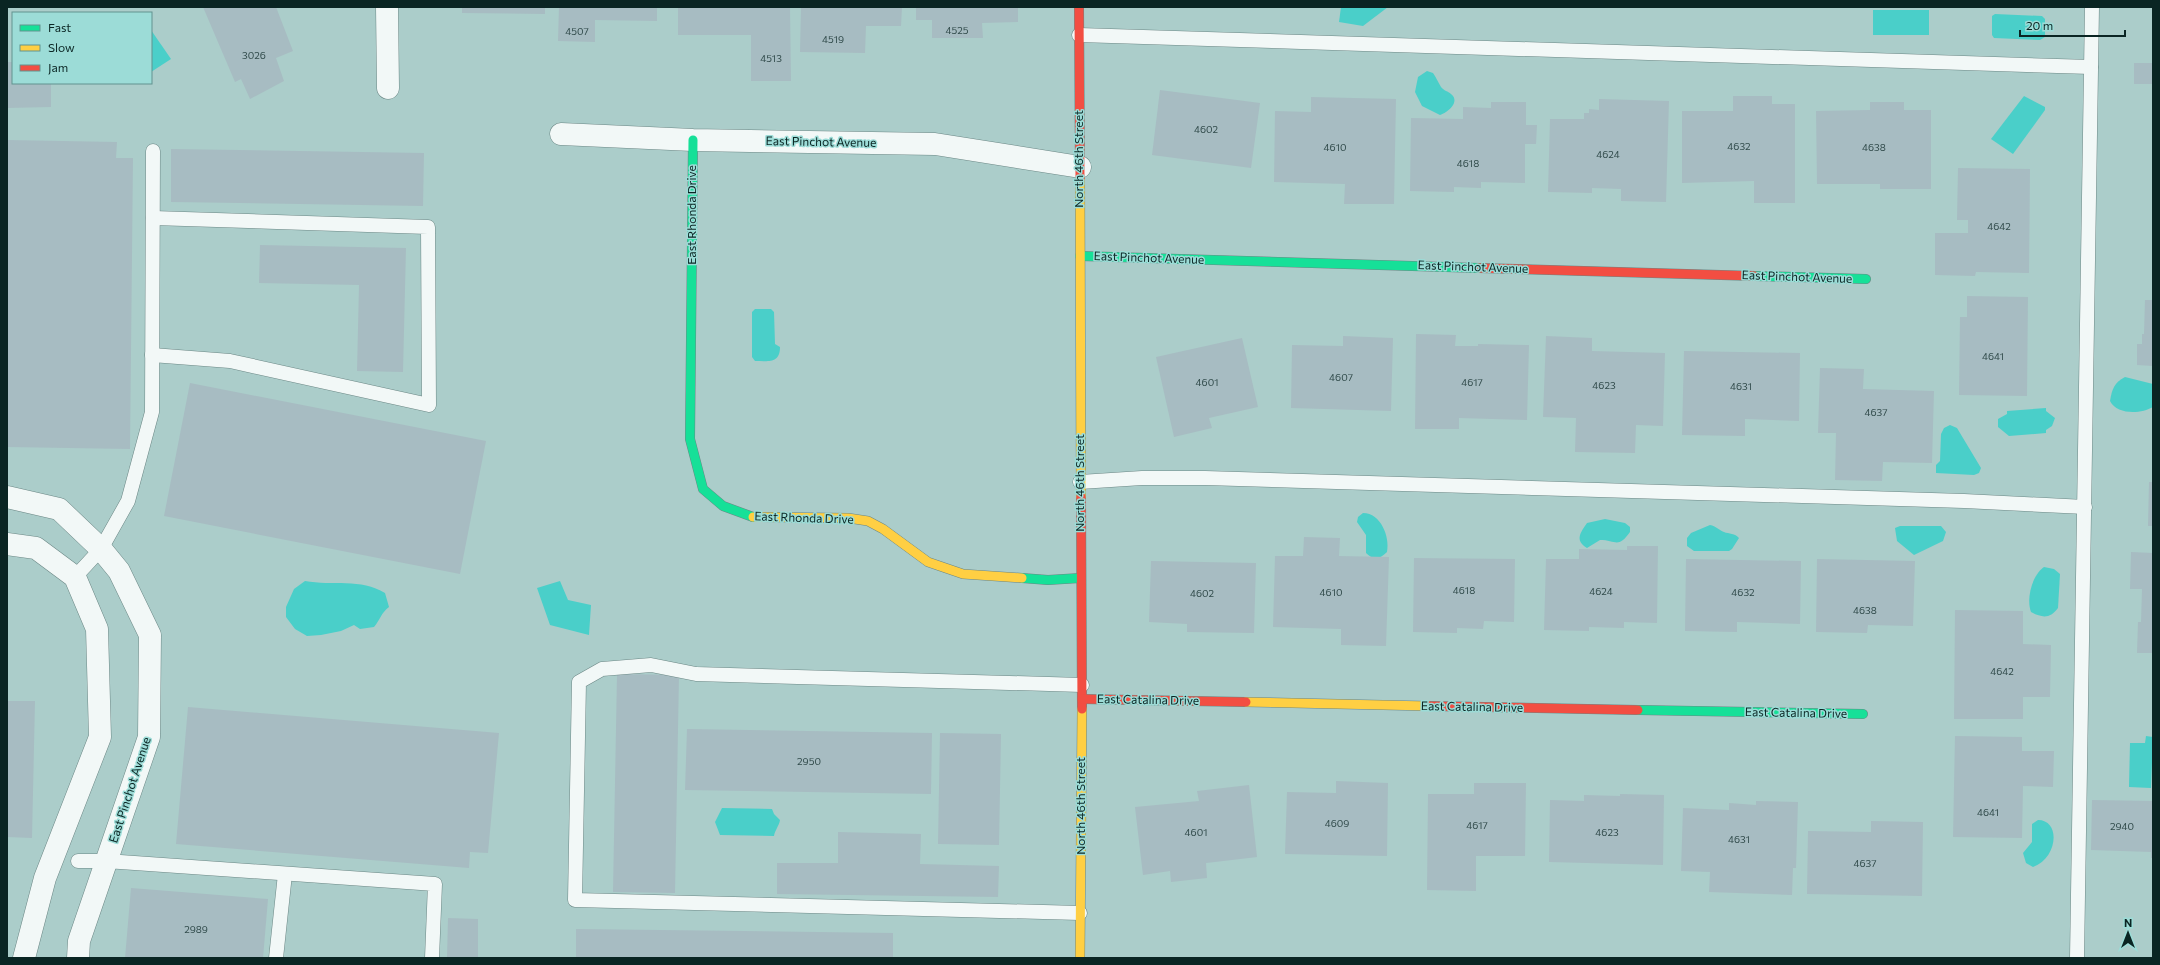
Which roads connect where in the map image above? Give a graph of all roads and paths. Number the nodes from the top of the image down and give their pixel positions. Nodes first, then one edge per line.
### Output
1 (387, 7) edge
2 (1079, 7) edge
3 (2092, 7) edge
4 (1079, 35) junction
5 (2091, 67) junction
6 (388, 88) dead end
7 (561, 134) dead end
8 (693, 140) junction
9 (153, 151) dead end
10 (1080, 167) junction
11 (153, 218) junction
12 (1080, 256) junction
13 (1866, 279) dead end
14 (152, 355) junction
15 (1080, 482) junction
16 (7, 497) edge
17 (2085, 507) junction
18 (7, 544) edge
19 (102, 549) junction
20 (75, 577) junction
21 (1080, 578) junction
22 (1082, 692) junction
23 (1863, 714) dead end
24 (106, 861) junction
25 (78, 862) dead end
26 (285, 874) junction
27 (1080, 912) junction
28 (24, 958) edge
29 (78, 958) edge
30 (276, 958) edge
31 (432, 958) edge
32 (1080, 958) edge
33 (2077, 958) edge

1 - 6 street
2 - 4 street, North 46th Street
3 - 5 lane
4 - 5 lane
4 - 10 street, North 46th Street
5 - 17 lane
7 - 8 street, East Pinchot Avenue
8 - 10 street, East Pinchot Avenue
8 - 21 street, East Rhonda Drive
9 - 11 lane
10 - 12 street, North 46th Street
11 - 14 lane
11 - 14 lane
12 - 13 street, East Pinchot Avenue
12 - 15 street, North 46th Street
14 - 19 lane
15 - 17 lane
15 - 21 street, North 46th Street
16 - 19 street, East Pinchot Avenue
17 - 33 lane
18 - 20 street
19 - 20 lane
19 - 24 street, East Pinchot Avenue
20 - 28 street
21 - 22 street, North 46th Street
22 - 23 street, East Catalina Drive
22 - 27 street, North 46th Street
22 - 27 lane
24 - 25 lane
24 - 26 lane
24 - 29 street, East Pinchot Avenue
26 - 30 lane
26 - 31 lane
27 - 32 street, North 46th Street

